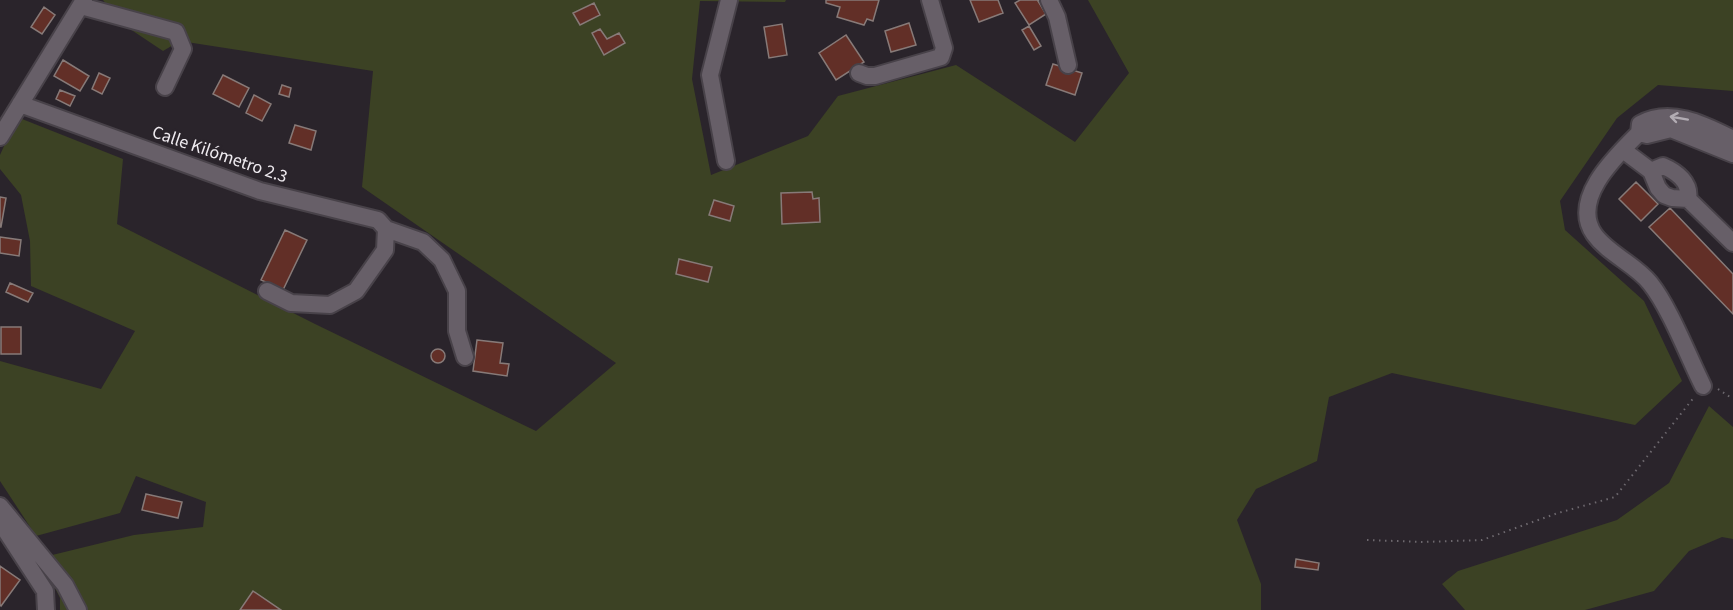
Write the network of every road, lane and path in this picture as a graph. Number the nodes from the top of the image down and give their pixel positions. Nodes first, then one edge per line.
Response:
1 (729, 0) edge
2 (930, 0) edge
3 (1049, 0) edge
4 (82, 3) edge
5 (1068, 64) dead end
6 (859, 73) dead end
7 (165, 87) dead end
8 (21, 104) junction
9 (1639, 133) junction
10 (0, 137) edge
11 (1733, 139) edge
12 (1623, 150) junction
13 (1733, 154) edge
14 (726, 161) dead end
15 (1651, 171) junction
16 (1688, 199) junction
17 (386, 229) junction
18 (1733, 243) edge
19 (267, 291) dead end
20 (465, 357) dead end
21 (1703, 386) junction
22 (1733, 399) edge
23 (0, 506) edge
24 (0, 521) edge
25 (1367, 540) dead end
26 (8, 545) edge
27 (46, 610) edge
28 (78, 610) edge

1 - 14 street
2 - 6 street
3 - 5 street
4 - 7 street
4 - 8 street
8 - 10 street
8 - 17 street, Calle Kilómetro 2.3
11 -> 9 street
9 - 12 street
9 - 13 street
12 - 15 street
12 - 21 street
15 - 16 street
15 - 16 street
16 - 18 street
17 - 19 street
17 - 20 street, Calle Kilómetro 2.3
21 - 22 path
21 - 25 path
23 - 28 street
24 - 26 street
26 - 27 street

